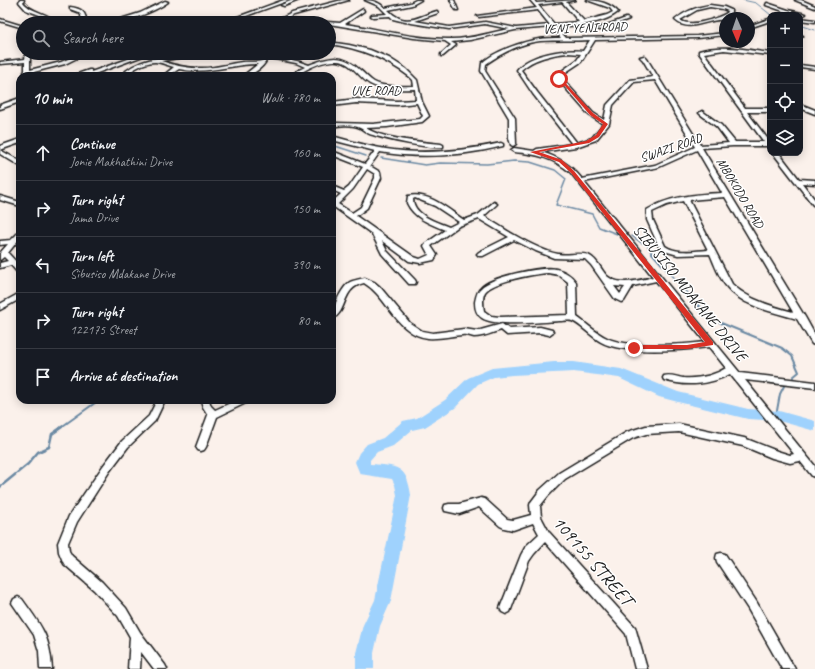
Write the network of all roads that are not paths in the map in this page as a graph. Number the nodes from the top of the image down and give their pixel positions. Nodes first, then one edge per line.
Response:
1 (22, 0) edge
2 (288, 0) edge
3 (297, 0) edge
4 (347, 0) edge
5 (367, 0) edge
6 (420, 0) edge
7 (452, 0) edge
8 (532, 0) edge
9 (573, 0) edge
10 (589, 0) edge
11 (797, 0) edge
12 (284, 1) edge
13 (166, 2) dead end
14 (564, 2) junction
15 (536, 4) junction
16 (767, 4) dead end
17 (813, 6) edge
18 (71, 8) dead end
19 (386, 9) junction
20 (457, 9) dead end
21 (540, 9) junction
22 (363, 10) dead end
23 (437, 12) dead end
24 (366, 14) dead end
25 (804, 14) joint
26 (355, 15) junction
27 (391, 15) junction
28 (47, 16) edge
29 (84, 16) edge
30 (134, 16) edge
31 (242, 16) edge
32 (253, 16) edge
33 (288, 16) edge
34 (373, 16) dead end
35 (479, 16) dead end
36 (608, 17) junction
37 (723, 18) edge
38 (627, 19) dead end
39 (803, 19) edge
40 (0, 20) edge
41 (619, 21) junction
42 (767, 21) edge
43 (410, 22) junction
44 (815, 22) edge
45 (583, 23) junction
46 (336, 24) edge
47 (342, 24) junction
48 (16, 25) edge
49 (554, 25) junction
50 (755, 25) edge
51 (516, 29) junction
52 (598, 29) dead end
53 (719, 35) edge
54 (713, 36) junction
55 (594, 38) junction
56 (564, 39) junction
57 (444, 40) junction
58 (717, 41) dead end
59 (336, 44) edge
60 (724, 50) joint
61 (584, 53) junction
62 (767, 54) edge
63 (443, 55) dead end
64 (642, 57) dead end
65 (27, 60) joint
66 (70, 60) edge
67 (119, 60) edge
68 (129, 60) edge
69 (155, 60) joint
70 (264, 60) edge
71 (284, 60) edge
72 (0, 63) edge
73 (262, 63) junction
74 (803, 66) edge
75 (178, 67) junction
76 (309, 67) junction
77 (815, 68) edge
78 (26, 72) edge
79 (33, 72) edge
80 (85, 72) edge
81 (95, 72) edge
82 (127, 72) edge
83 (171, 72) edge
84 (250, 72) edge
85 (297, 72) edge
86 (656, 78) junction
87 (417, 88) junction
88 (16, 96) edge
89 (16, 101) edge
90 (0, 102) edge
91 (419, 102) junction
92 (336, 104) edge
93 (0, 107) edge
94 (803, 108) edge
95 (744, 110) junction
96 (767, 110) edge
97 (815, 112) edge
98 (702, 113) dead end
99 (606, 124) junction
100 (336, 125) edge
101 (361, 126) junction
102 (511, 135) junction
103 (336, 139) edge
104 (16, 142) edge
105 (767, 142) edge
106 (733, 144) junction
107 (576, 145) junction
108 (767, 145) edge
109 (441, 146) dead end
110 (508, 147) junction
111 (699, 147) junction
112 (0, 148) edge
113 (378, 150) junction
114 (530, 151) junction
115 (0, 152) edge
116 (336, 155) edge
117 (778, 156) edge
118 (16, 162) edge
119 (366, 166) junction
120 (581, 181) junction
121 (798, 181) junction
122 (815, 182) edge
123 (336, 190) edge
124 (345, 194) junction
125 (727, 195) junction
126 (0, 198) edge
127 (686, 199) junction
128 (336, 202) edge
129 (16, 203) edge
130 (494, 204) dead end
131 (815, 204) edge
132 (336, 207) edge
133 (352, 216) junction
134 (480, 216) junction
135 (463, 222) junction
136 (449, 230) junction
137 (375, 233) junction
138 (515, 237) junction
139 (16, 238) edge
140 (12, 242) junction
141 (0, 243) edge
142 (712, 252) junction
143 (481, 254) dead end
144 (2, 255) edge
145 (11, 262) junction
146 (0, 266) edge
147 (16, 266) edge
148 (657, 278) junction
149 (607, 281) junction
150 (412, 282) dead end
151 (631, 283) junction
152 (16, 298) edge
153 (0, 307) edge
154 (336, 312) edge
155 (801, 317) junction
156 (573, 318) junction
157 (548, 332) dead end
158 (815, 342) edge
159 (710, 344) junction
160 (735, 373) junction
161 (667, 378) dead end
162 (815, 385) edge
163 (159, 404) edge
164 (206, 404) edge
165 (236, 404) edge
166 (213, 415) junction
167 (201, 447) dead end
168 (803, 457) junction
169 (815, 473) edge
170 (449, 508) dead end
171 (536, 518) junction
172 (545, 535) junction
173 (721, 558) dead end
174 (18, 603) dead end
175 (506, 608) dead end
176 (136, 636) junction
177 (46, 669) edge
178 (134, 669) edge
179 (161, 669) edge
180 (641, 669) edge
181 (789, 669) edge

1 - 28 street
2 - 12 street
3 - 32 street
4 - 33 street
5 - 19 street
6 - 19 street
7 - 20 street
8 - 15 street
9 - 14 street
10 - 36 street
11 - 17 street
12 - 31 street
13 - 30 street
14 - 15 street
14 - 45 street
15 - 21 street
16 - 25 street
17 - 25 street
18 - 29 street
19 - 27 street
21 - 35 street
21 - 49 street
22 - 26 street
23 - 43 street
24 - 26 street
26 - 47 street
27 - 34 street
27 - 43 street
36 - 41 street
36 - 45 street
37 - 37 street
38 - 41 street
39 - 44 street
40 - 48 street
41 - 52 street
42 - 50 street
43 - 51 street
45 - 49 street
46 - 47 street
47 - 57 street
49 - 51 street
49 - 56 street
51 - 57 street
53 - 54 street, VENI YENI ROAD
54 - 55 street, VENI YENI ROAD
54 - 58 street
55 - 56 street, VENI YENI ROAD
55 - 61 street
56 - 102 street, VENI YENI ROAD
57 - 63 street
59 - 87 street
60 - 62 street
60 - 95 street
61 - 99 street
61 - 107 street
64 - 86 street, MBOKODO ROAD
65 - 72 street
65 - 78 street
66 - 79 street
67 - 80 street
68 - 81 street
69 - 75 street
69 - 82 street
70 - 73 street
71 - 76 street
73 - 75 street
73 - 84 street
74 - 77 street
75 - 83 street
76 - 85 street
76 - 87 street
86 - 99 street
86 - 111 street, MBOKODO ROAD
87 - 91 street
88 - 90 street
89 - 93 street
91 - 92 street, UVE ROAD
91 - 101 street
94 - 97 street
95 - 96 street
95 - 105 street
98 - 106 street
99 - 107 street
100 - 101 street
101 - 109 street
102 - 110 street
102 - 110 street, VENI YENI ROAD
103 - 113 street, SIBUSISO MDAKANE DRIVE
104 - 112 street
106 - 108 street, SWAZI ROAD
106 - 111 street, SWAZI ROAD
107 - 114 street
110 - 113 street, SIBUSISO MDAKANE DRIVE
110 - 114 street, SIBUSISO MDAKANE DRIVE
111 - 120 street, SWAZI ROAD
111 - 125 street, MBOKODO ROAD
113 - 119 street
114 - 120 street, SIBUSISO MDAKANE DRIVE
115 - 118 street
116 - 119 street
117 - 121 street
119 - 124 street
119 - 133 street
120 - 148 street, SIBUSISO MDAKANE DRIVE
121 - 122 street
121 - 131 street
123 - 124 street
124 - 128 street
125 - 127 street
125 - 155 street, MBOKODO ROAD
126 - 129 street
127 - 142 street
127 - 142 street
130 - 134 street
132 - 133 street
133 - 137 street
134 - 135 street
134 - 138 street
135 - 136 street
135 - 136 street
136 - 137 street
137 - 150 street
138 - 143 street
138 - 149 street
139 - 140 street
140 - 141 street
140 - 144 street
142 - 155 street
144 - 145 street
145 - 146 street
145 - 147 street
148 - 151 street
148 - 159 street, SIBUSISO MDAKANE DRIVE
149 - 151 street
149 - 151 street
152 - 153 street
154 - 157 street
155 - 158 street, MBOKODO ROAD
156 - 156 street
156 - 159 street
159 - 160 street, SIBUSISO MDAKANE DRIVE
160 - 161 street
160 - 162 street
160 - 168 street, SIBUSISO MDAKANE DRIVE
163 - 176 street
164 - 166 street
165 - 166 street
166 - 167 street
168 - 169 street, SIBUSISO MDAKANE DRIVE
168 - 171 street, 109155 STREET
170 - 171 street
171 - 172 street, 109155 STREET
172 - 175 street
172 - 180 street, 109155 STREET
173 - 181 street
174 - 177 street
176 - 178 street
176 - 179 street

